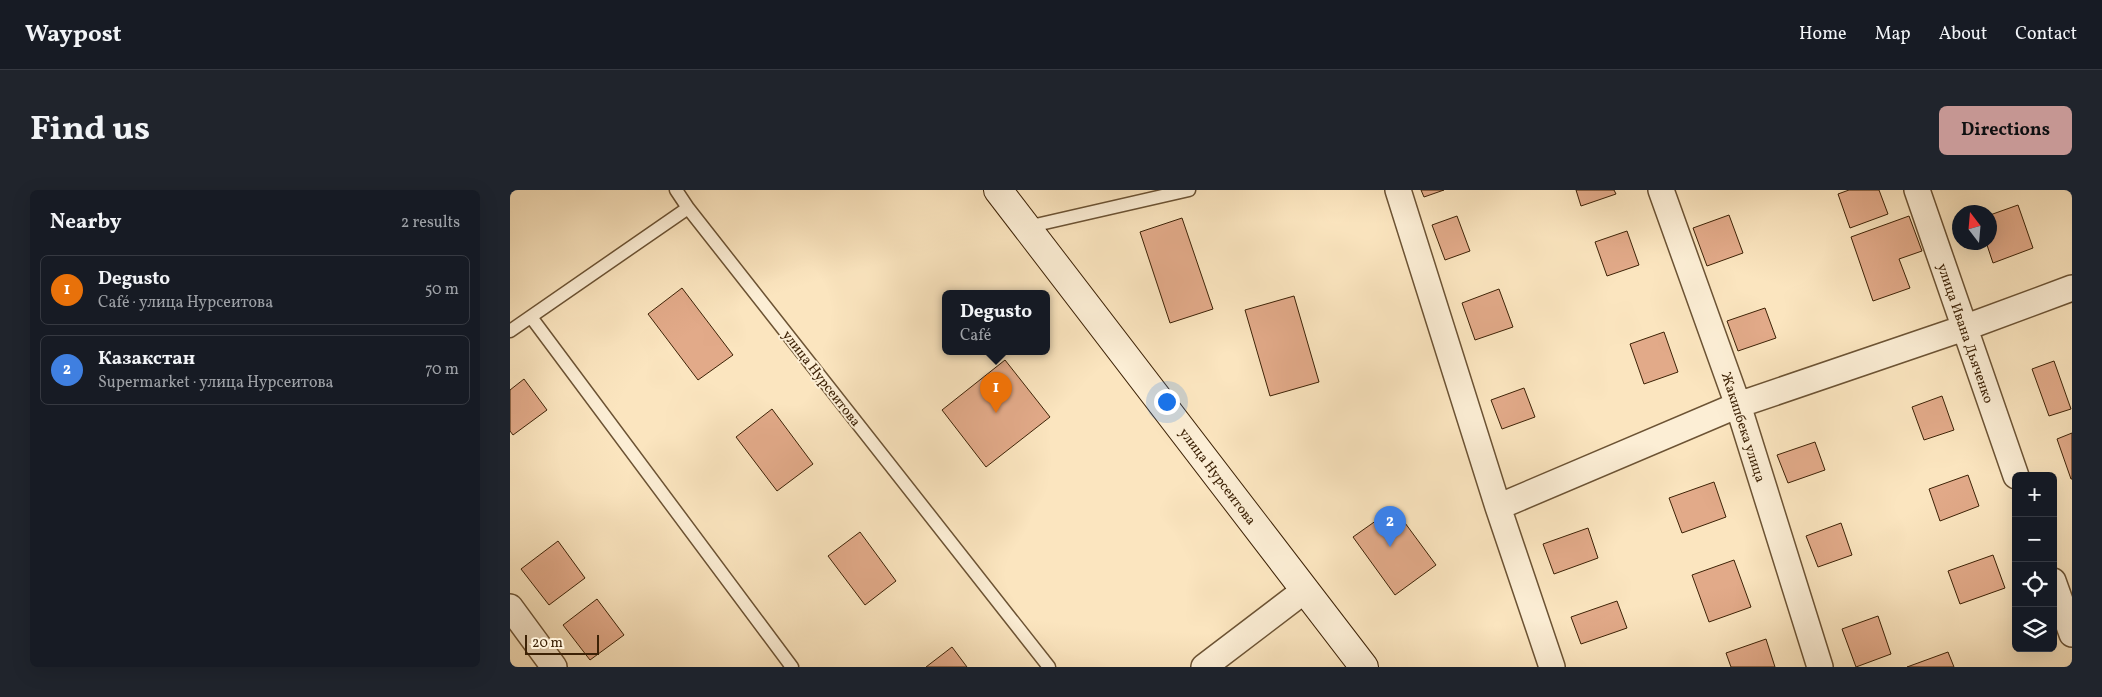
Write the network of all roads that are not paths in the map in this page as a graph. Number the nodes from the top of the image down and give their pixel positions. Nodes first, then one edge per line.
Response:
1 (676, 190) edge
2 (998, 190) edge
3 (1189, 190) edge
4 (1398, 190) edge
5 (1661, 190) edge
6 (1917, 190) edge
7 (688, 208) junction
8 (1027, 227) junction
9 (2072, 288) edge
10 (531, 317) junction
11 (1964, 328) junction
12 (510, 331) edge
13 (1738, 405) junction
14 (2015, 472) edge
15 (1498, 507) junction
16 (1304, 590) junction
17 (2057, 592) edge
18 (510, 607) edge
19 (2072, 634) edge
20 (554, 667) edge
21 (792, 667) edge
22 (1049, 667) edge
23 (1204, 667) edge
24 (1364, 667) edge
25 (1552, 667) edge
26 (1820, 667) edge

1 - 7 lane, улица Нурсеитова
2 - 8 main road, улица Нурсеитова
3 - 8 lane
4 - 15 street
5 - 13 street, Жакипбека улица
6 - 11 street, улица Ивана Дьяченко
7 - 10 lane
7 - 22 lane, улица Нурсеитова
8 - 16 main road, улица Нурсеитова
9 - 11 street
10 - 12 lane
10 - 21 lane
11 - 13 street
11 - 14 street, улица Ивана Дьяченко
13 - 15 street
13 - 26 street, Жакипбека улица
15 - 25 street
16 - 23 street
16 - 24 main road, улица Нурсеитова
17 - 19 street
18 - 20 street

